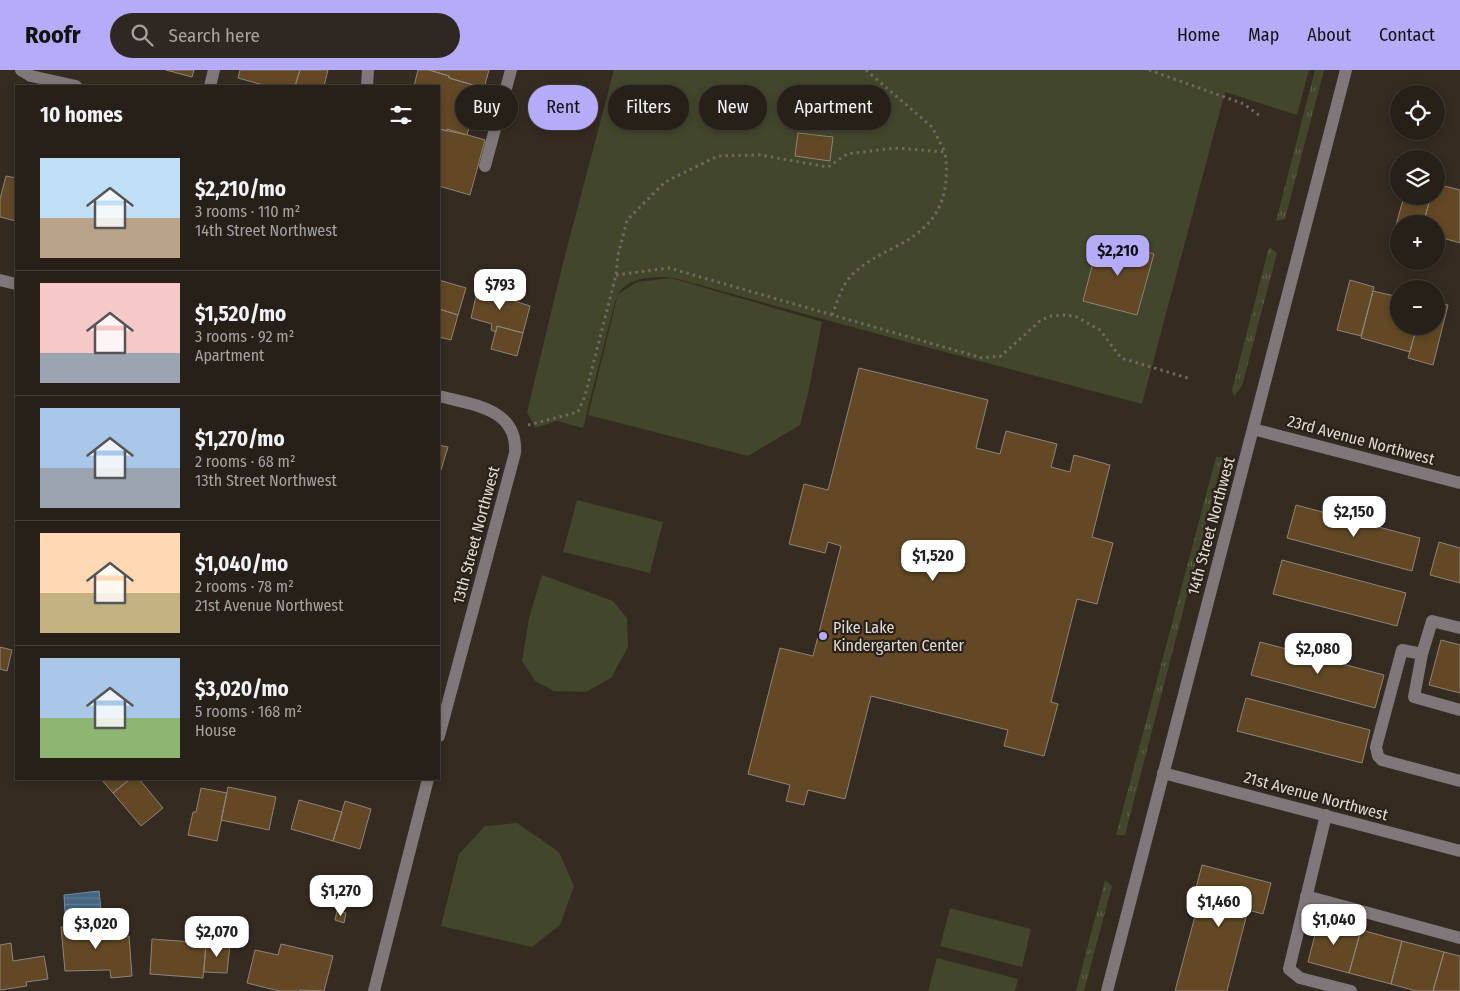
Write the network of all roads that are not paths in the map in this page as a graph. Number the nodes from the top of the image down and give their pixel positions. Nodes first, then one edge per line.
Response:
1 (21, 70) edge
2 (214, 70) edge
3 (368, 70) edge
4 (511, 70) edge
5 (1346, 70) edge
6 (72, 85) edge
7 (210, 85) edge
8 (367, 85) edge
9 (485, 166) dead end
10 (0, 280) edge
11 (15, 284) edge
12 (440, 396) edge
13 (1253, 429) junction
14 (1460, 483) edge
15 (1460, 628) edge
16 (1422, 654) junction
17 (1460, 710) edge
18 (440, 732) edge
19 (1163, 773) junction
20 (428, 780) edge
21 (1460, 781) edge
22 (1326, 815) junction
23 (1460, 851) edge
24 (1306, 896) junction
25 (1460, 938) edge
26 (374, 991) edge
27 (1107, 991) edge
28 (1351, 991) edge

1 - 6 street
2 - 7 street
3 - 8 street
4 - 9 street
5 - 13 street, 14th Street Northwest
10 - 11 street
12 - 18 street, 13th Street Northwest
13 - 14 street, 23rd Avenue Northwest
13 - 19 street, 14th Street Northwest
15 - 16 street
16 - 17 street
16 - 21 street
19 - 22 street, 21st Avenue Northwest
19 - 27 street, 14th Street Northwest
20 - 26 street
22 - 23 street, 21st Avenue Northwest
22 - 24 street
24 - 25 street
24 - 28 street

